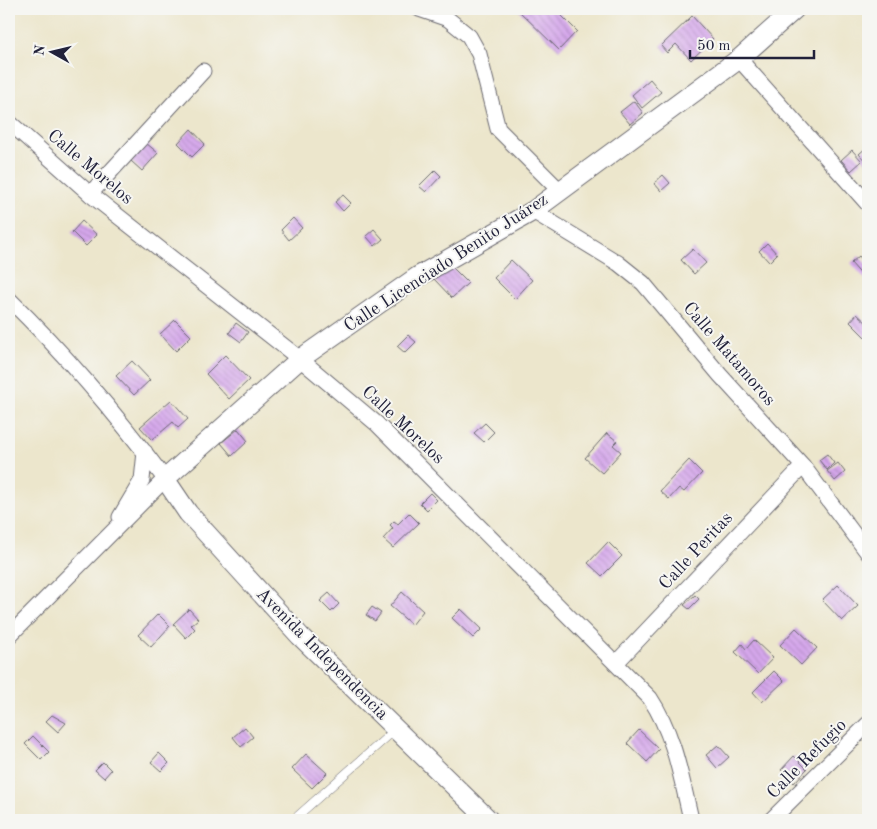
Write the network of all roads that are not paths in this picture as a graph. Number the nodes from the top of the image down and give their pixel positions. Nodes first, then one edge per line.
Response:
1 (419, 9) edge
2 (795, 9) edge
3 (738, 59) junction
4 (203, 71) dead end
5 (9, 122) edge
6 (559, 190) junction
7 (90, 194) junction
8 (868, 204) edge
9 (533, 211) junction
10 (9, 299) edge
11 (300, 359) junction
12 (145, 452) junction
13 (803, 466) junction
14 (165, 480) junction
15 (101, 542) junction
16 (868, 553) edge
17 (9, 636) edge
18 (616, 663) junction
19 (868, 724) edge
20 (396, 729) junction
21 (293, 820) edge
22 (489, 820) edge
23 (691, 820) edge
24 (772, 820) edge

1 - 6 street
2 - 3 street, Calle Licenciado Benito Juárez
3 - 6 street, Calle Licenciado Benito Juárez
3 - 8 street
4 - 7 street
5 - 7 street, Calle Morelos
6 - 9 street, Calle Licenciado Benito Juárez
7 - 11 street, Calle Morelos
9 - 11 street, Calle Licenciado Benito Juárez
9 - 13 street, Calle Matamoros
10 - 12 street
11 - 14 street, Calle Licenciado Benito Juárez
11 - 18 street, Calle Morelos
12 - 14 street
12 - 15 street
13 - 16 street, Calle Matamoros
13 - 18 street, Calle Peritas
14 - 15 street
14 - 20 street, Avenida Independencia
15 - 17 street
18 - 23 street, Calle Morelos
19 - 24 street, Calle Refugio
20 - 21 lane
20 - 22 street, Avenida Independencia

